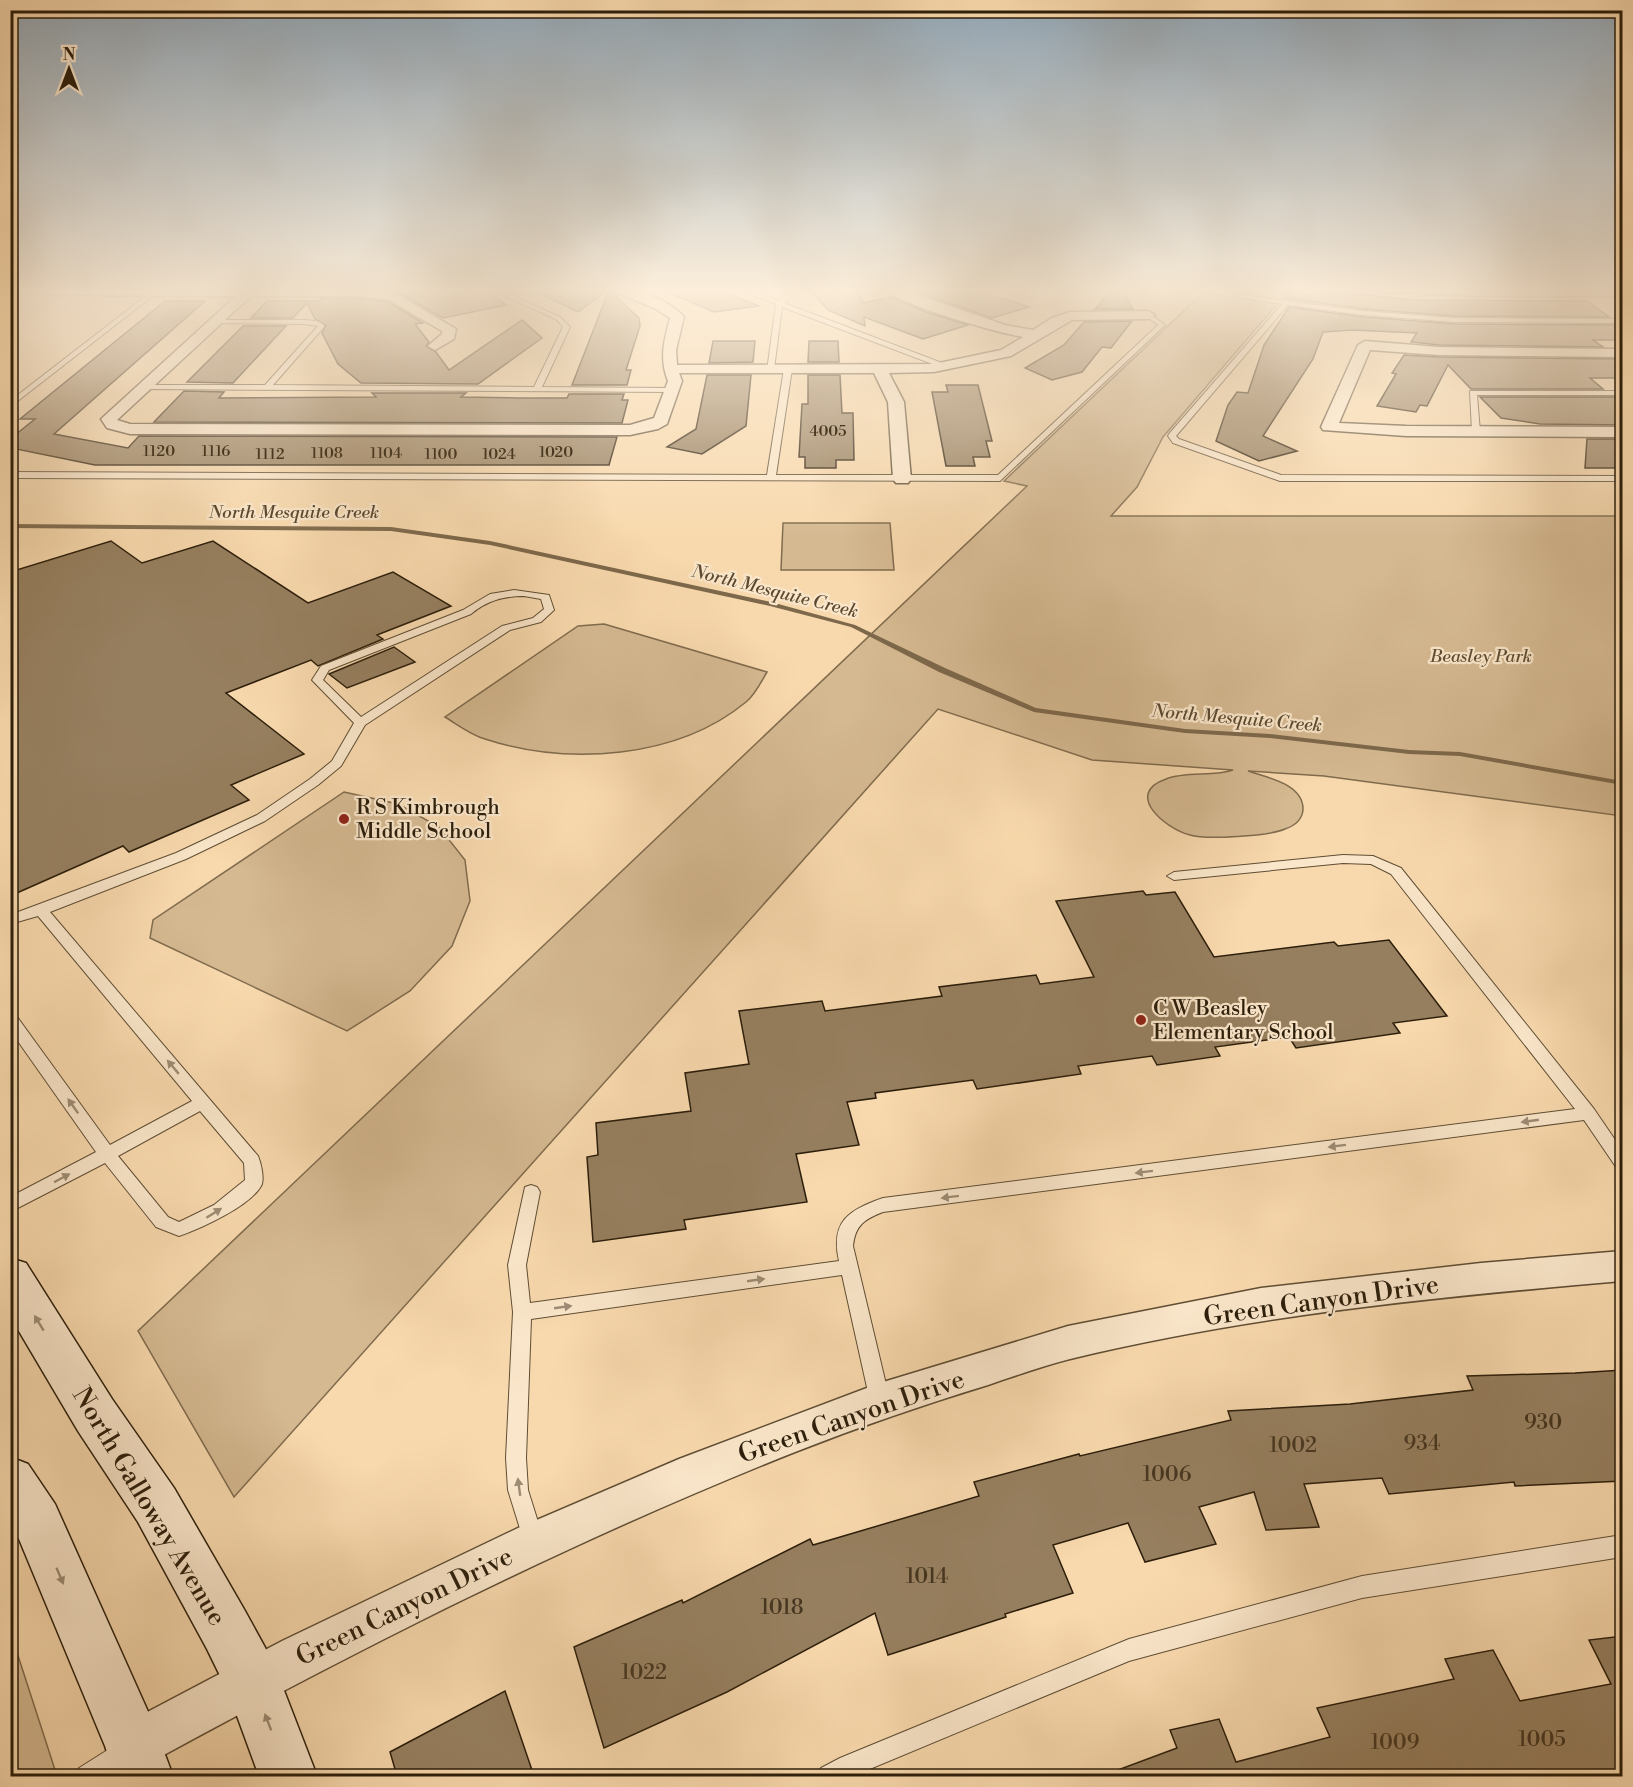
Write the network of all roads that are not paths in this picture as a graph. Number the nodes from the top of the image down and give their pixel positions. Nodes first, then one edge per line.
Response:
1 (53, 371) edge
2 (160, 371) edge
3 (282, 371) edge
4 (546, 371) edge
5 (670, 371) edge
6 (788, 371) edge
7 (881, 371) edge
8 (1112, 371) edge
9 (1227, 371) edge
10 (1353, 371) edge
11 (142, 387) junction
12 (267, 388) junction
13 (537, 389) junction
14 (672, 390) junction
15 (1623, 393) edge
16 (10, 405) edge
17 (1476, 432) junction
18 (1623, 432) edge
19 (10, 475) edge
20 (771, 478) junction
21 (902, 479) junction
22 (1623, 479) edge
23 (360, 723) junction
24 (1174, 876) dead end
25 (40, 910) junction
26 (10, 920) edge
27 (10, 1018) edge
28 (203, 1102) junction
29 (1588, 1113) junction
30 (106, 1154) junction
31 (1623, 1162) edge
32 (531, 1192) dead end
33 (10, 1205) edge
34 (1623, 1266) edge
35 (849, 1267) junction
36 (10, 1276) edge
37 (522, 1312) junction
38 (880, 1401) junction
39 (10, 1481) edge
40 (534, 1543) junction
41 (1623, 1546) edge
42 (253, 1682) junction
43 (139, 1761) edge
44 (87, 1776) edge
45 (288, 1776) edge
46 (829, 1776) edge

1 - 16 lane
2 - 11 street
3 - 12 lane
4 - 13 lane
5 - 14 street
6 - 20 lane
7 - 21 street
8 - 21 lane
9 - 22 lane
10 - 17 street
11 - 12 lane
11 - 14 street
12 - 13 lane
13 - 14 lane
15 - 17 lane
17 - 18 street
19 - 20 lane
20 - 21 lane
23 - 23 lane
23 - 25 lane
24 - 29 lane
25 - 26 lane
28 -> 25 lane
30 -> 27 lane
28 - 30 lane
30 -> 28 lane
29 - 31 lane
29 -> 35 lane
33 -> 30 lane
32 - 37 lane
34 - 38 street, Green Canyon Drive
37 -> 35 lane
35 - 38 lane
42 -> 36 main road, North Galloway Avenue
40 -> 37 lane
38 - 40 street, Green Canyon Drive
39 -> 43 main road
40 - 42 street, Green Canyon Drive
41 - 46 lane
42 - 43 street, Green Canyon Drive
45 -> 42 main road, North Galloway Avenue
43 - 44 lane

